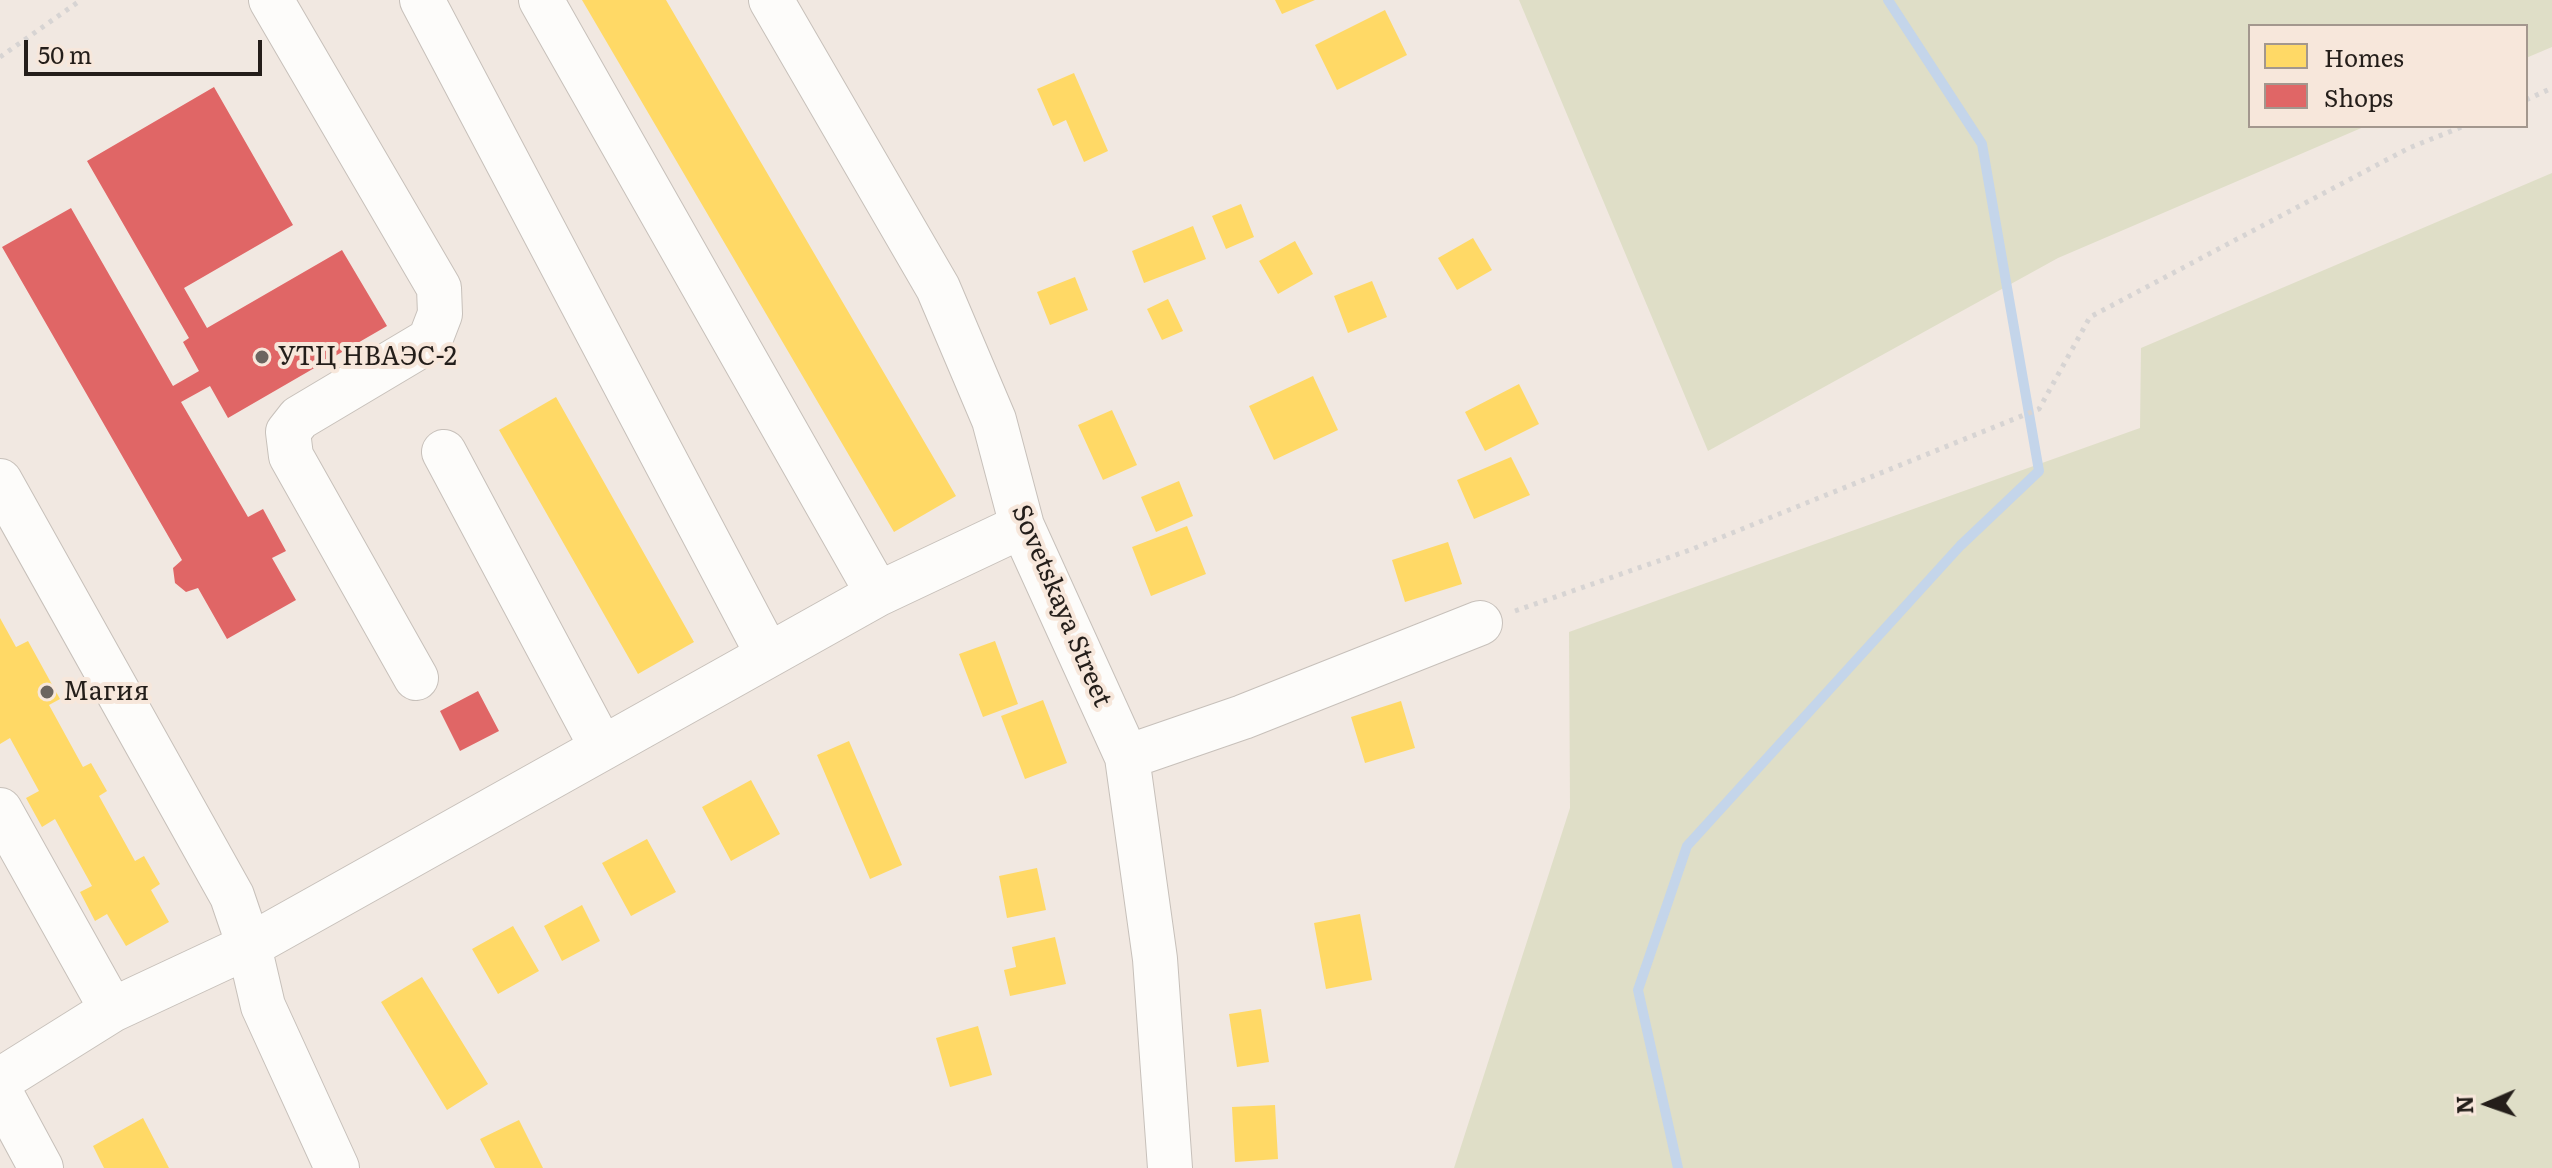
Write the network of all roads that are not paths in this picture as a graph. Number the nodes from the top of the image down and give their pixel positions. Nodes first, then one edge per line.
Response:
1 (271, 0) edge
2 (422, 0) edge
3 (541, 0) edge
4 (771, 0) edge
5 (444, 452) dead end
6 (0, 481) edge
7 (1022, 526) junction
8 (878, 594) junction
9 (1480, 623) road end
10 (768, 655) junction
11 (416, 678) dead end
12 (602, 748) junction
13 (1127, 757) junction
14 (0, 810) edge
15 (249, 946) junction
16 (112, 1010) junction
17 (3, 1073) edge
18 (41, 1168) edge
19 (337, 1168) edge
20 (1170, 1168) edge

1 - 11 street
2 - 10 street
3 - 8 street
4 - 7 street, Sovetskaya Street
5 - 12 street
6 - 15 street
7 - 8 street
7 - 13 street, Sovetskaya Street
8 - 10 street
9 - 13 street
10 - 12 street
12 - 15 street
13 - 20 street, Sovetskaya Street
14 - 16 street
15 - 16 street
15 - 19 street
16 - 17 street
17 - 18 street

